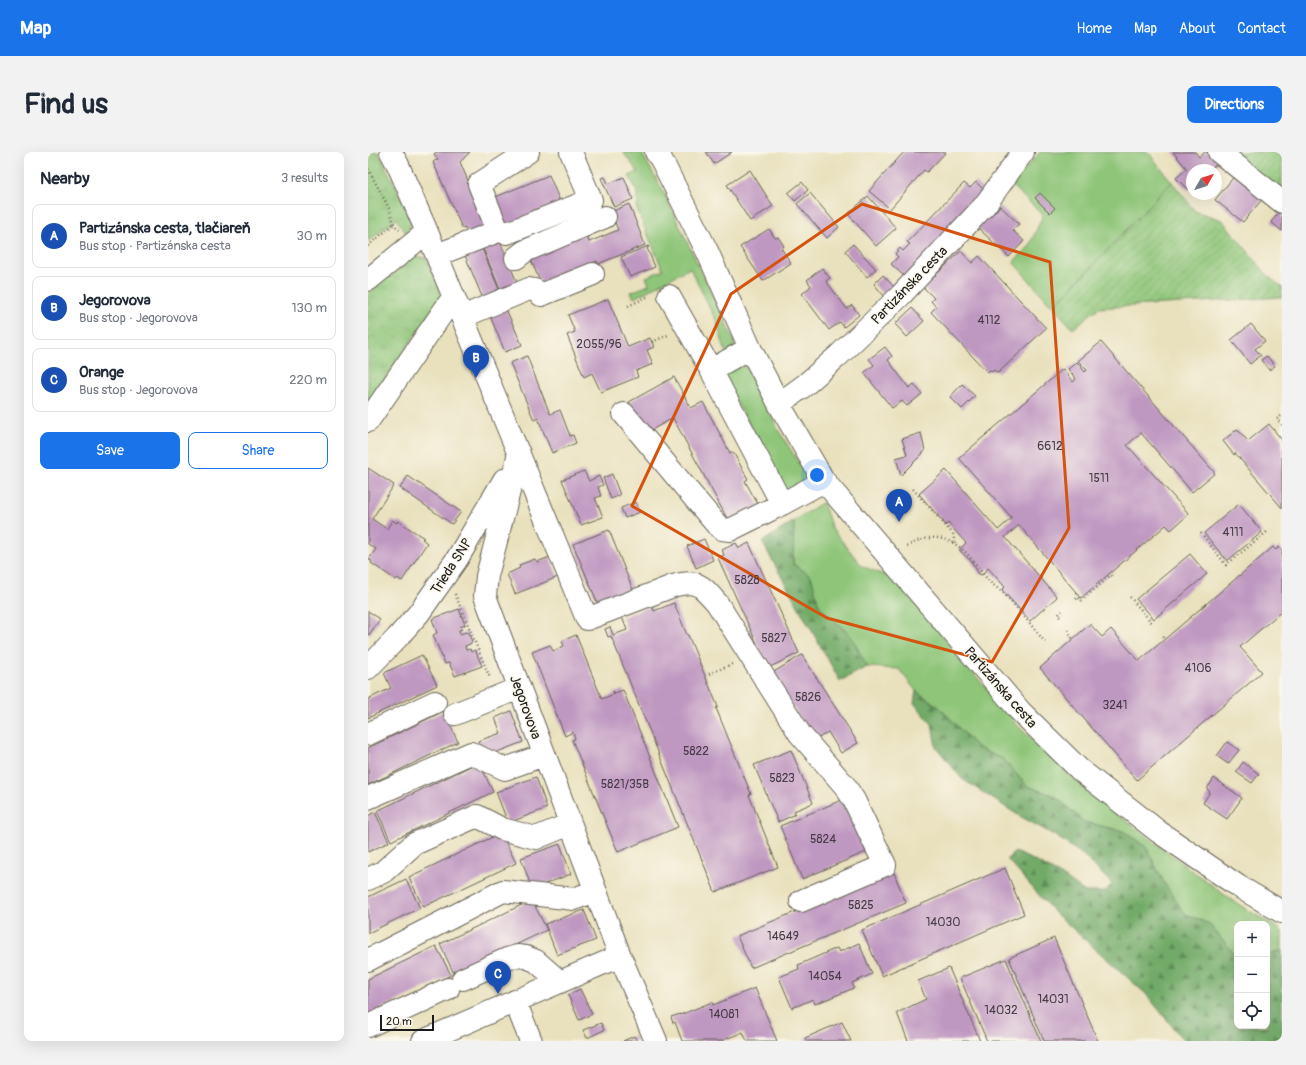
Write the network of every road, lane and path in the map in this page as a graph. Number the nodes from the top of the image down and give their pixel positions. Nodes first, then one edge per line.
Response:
1 (528, 152) edge
2 (571, 152) edge
3 (656, 152) edge
4 (1023, 152) edge
5 (1219, 152) edge
6 (398, 156) edge
7 (368, 169) edge
8 (1282, 202) edge
9 (605, 217) dead end
10 (394, 224) junction
11 (419, 238) junction
12 (508, 245) junction
13 (368, 246) edge
14 (437, 255) junction
15 (593, 274) dead end
16 (368, 280) edge
17 (528, 289) junction
18 (454, 296) junction
19 (669, 296) dead end
20 (462, 317) junction
21 (674, 332) dead end
22 (652, 342) dead end
23 (750, 348) junction
24 (711, 370) junction
25 (779, 404) junction
26 (624, 414) dead end
27 (1280, 416) dead end
28 (368, 421) edge
29 (1282, 425) edge
30 (519, 452) junction
31 (824, 481) junction
32 (913, 489) dead end
33 (782, 504) junction
34 (1268, 531) dead end
35 (1201, 533) dead end
36 (955, 544) junction
37 (905, 549) dead end
38 (976, 558) dead end
39 (973, 560) junction
40 (452, 566) junction
41 (487, 576) junction
42 (1112, 576) dead end
43 (1130, 597) dead end
44 (1076, 598) dead end
45 (1062, 611) dead end
46 (1060, 617) dead end
47 (1153, 624) dead end
48 (1068, 630) dead end
49 (1072, 638) dead end
50 (1045, 642) dead end
51 (737, 662) dead end
52 (368, 668) edge
53 (709, 674) dead end
54 (519, 688) junction
55 (498, 697) junction
56 (435, 702) dead end
57 (455, 714) dead end
58 (368, 734) edge
59 (544, 755) junction
60 (368, 798) edge
61 (570, 824) junction
62 (368, 879) edge
63 (595, 891) junction
64 (801, 901) dead end
65 (1282, 912) edge
66 (620, 956) junction
67 (368, 960) edge
68 (560, 982) junction
69 (515, 1001) junction
70 (368, 1026) edge
71 (368, 1032) edge
72 (425, 1040) edge
73 (377, 1041) edge
74 (531, 1041) edge
75 (656, 1041) edge

1 - 12 street
2 - 12 street
3 - 23 street, Partizánska cesta
4 - 25 street, Partizánska cesta
5 - 8 street
6 - 11 street
7 - 10 path
9 - 12 street
10 - 11 path
10 - 13 path
11 - 14 street
11 - 16 street
12 - 14 street
12 - 17 street
14 - 18 street
15 - 17 street
17 - 20 street
18 - 20 street
18 - 28 street
19 - 24 street
20 - 30 street
21 - 22 path
23 - 24 street
23 - 25 street, Partizánska cesta
24 - 33 street
25 - 31 street, Partizánska cesta
26 - 33 street
27 - 29 path
30 - 40 street, Trieda SNP
30 - 41 street, Jegorovova
30 - 64 street
31 - 33 street
31 - 65 street, Partizánska cesta
32 - 36 path
34 - 35 path
36 - 37 path
36 - 39 path
38 - 39 path
39 - 50 path
40 - 41 street
40 - 52 street, Trieda SNP
40 - 55 path
41 - 54 street, Jegorovova
42 - 44 path
43 - 47 path
45 - 46 path
48 - 49 path
51 - 53 path
54 - 55 street
54 - 59 street, Jegorovova
55 - 57 street
56 - 58 street
59 - 60 street
59 - 61 street, Jegorovova
61 - 62 street
61 - 63 street, Jegorovova
63 - 66 street, Jegorovova
63 - 67 street
66 - 68 street
66 - 75 street, Jegorovova
68 - 69 street
68 - 70 street
69 - 72 street
69 - 74 street
71 - 73 street

